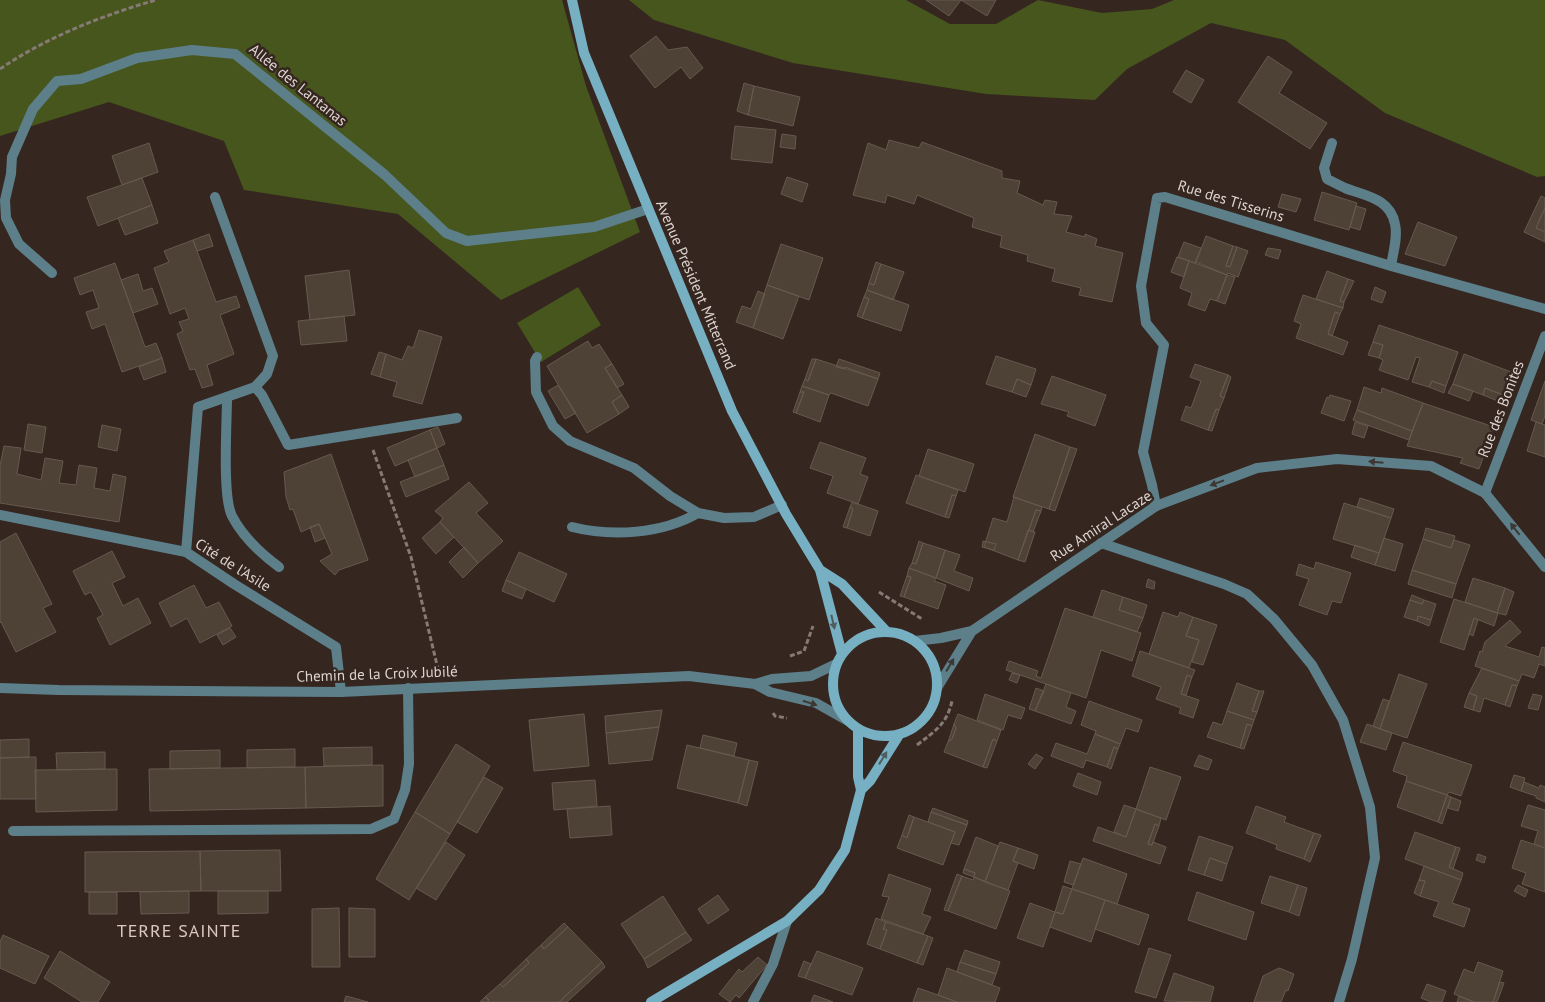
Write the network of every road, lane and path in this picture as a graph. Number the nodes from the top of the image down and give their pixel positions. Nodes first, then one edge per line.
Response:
1 (156, 0) edge
2 (572, 0) edge
3 (0, 70) edge
4 (1332, 142) dead end
5 (215, 197) dead end
6 (648, 209) junction
7 (1391, 266) junction
8 (52, 273) dead end
9 (1545, 309) edge
10 (1545, 336) edge
11 (536, 356) dead end
12 (255, 387) junction
13 (227, 397) junction
14 (457, 418) dead end
15 (367, 432) junction
16 (1485, 492) junction
17 (782, 505) junction
18 (1156, 506) junction
19 (698, 513) junction
20 (0, 515) edge
21 (572, 527) dead end
22 (1101, 543) junction
23 (186, 552) junction
24 (279, 567) dead end
25 (1545, 567) edge
26 (820, 570) junction
27 (873, 589) dead end
28 (812, 620) dead end
29 (924, 620) dead end
30 (972, 631) junction
31 (886, 632) junction
32 (915, 641) junction
33 (842, 654) junction
34 (836, 664) junction
35 (772, 679) junction
36 (755, 684) junction
37 (440, 687) junction
38 (0, 688) edge
39 (408, 688) junction
40 (937, 688) junction
41 (341, 692) junction
42 (770, 692) junction
43 (953, 697) dead end
44 (791, 719) dead end
45 (848, 721) junction
46 (858, 730) junction
47 (899, 735) junction
48 (914, 747) dead end
49 (860, 790) junction
50 (13, 831) dead end
51 (787, 921) junction
52 (651, 1002) edge
53 (753, 1002) edge
54 (1339, 1002) edge

1 - 3 path
2 - 6 main road, Avenue Président Mitterrand
4 - 7 street
5 - 12 street
6 - 8 street, Allée des Lantanas
6 - 17 main road, Avenue Président Mitterrand
7 - 9 street, Rue des Tisserins
7 - 18 street, Rue des Tisserins
10 - 16 street, Rue des Bonites
11 - 19 street
12 - 13 street
12 - 15 street
13 - 23 street
13 - 24 street
14 - 15 street
15 - 37 path
16 -> 18 street, Rue Amiral Lacaze
25 -> 16 street, Rue Amiral Lacaze
17 - 19 street
17 - 26 main road, Avenue Président Mitterrand
18 - 22 street, Rue Amiral Lacaze
19 - 21 street
20 - 23 street, Cité de l'Asile
22 - 30 street, Rue Amiral Lacaze
22 - 54 street
23 - 41 street, Cité de l'Asile
26 - 31 main road, Avenue Président Mitterrand
26 -> 33 main road, Avenue Président Mitterrand
27 - 29 path
28 - 35 path
30 - 32 street, Rue Amiral Lacaze
40 -> 30 street, Rue Amiral Lacaze
31 - 32 main road
31 - 33 main road
32 - 40 main road
33 - 34 main road
34 - 35 street, Chemin de la Croix Jubilé
34 - 45 main road
35 - 36 street, Chemin de la Croix Jubilé
36 - 37 street, Chemin de la Croix Jubilé
36 - 42 street, Chemin de la Croix Jubilé
37 - 39 street, Chemin de la Croix Jubilé
38 - 41 street, Chemin de la Croix Jubilé
39 - 41 street, Chemin de la Croix Jubilé
39 - 50 street
40 - 47 main road
42 - 44 path
42 -> 45 street, Chemin de la Croix Jubilé
43 - 48 path
45 - 46 main road
46 - 47 main road
46 - 49 main road
49 -> 47 main road
49 - 51 main road
51 - 52 main road
51 - 53 street

